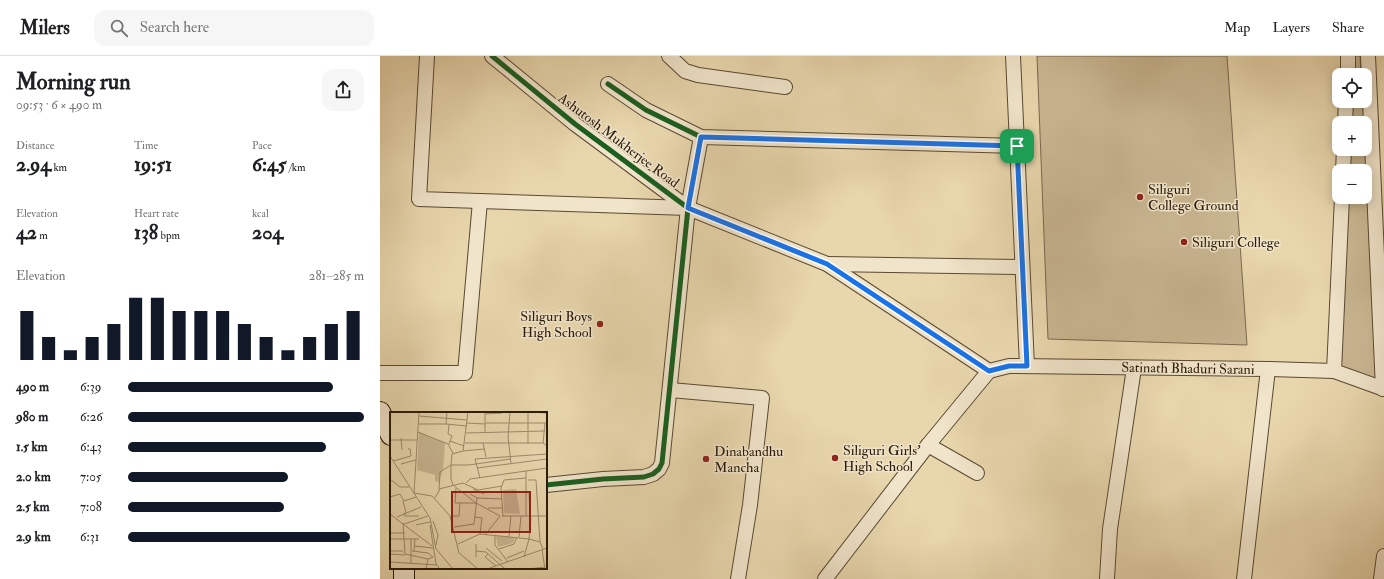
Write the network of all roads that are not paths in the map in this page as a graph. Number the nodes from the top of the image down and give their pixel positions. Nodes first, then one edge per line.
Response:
1 (428, 56) edge
2 (492, 56) edge
3 (669, 56) edge
4 (1013, 56) edge
5 (1348, 56) edge
6 (1368, 56) edge
7 (1348, 68) edge
8 (608, 84) dead end
9 (785, 86) dead end
10 (701, 137) junction
11 (1017, 146) junction
12 (480, 201) junction
13 (1342, 204) edge
14 (688, 208) junction
15 (827, 264) junction
16 (1022, 267) junction
17 (1027, 366) junction
18 (1134, 368) junction
19 (1268, 369) junction
20 (989, 371) junction
21 (1334, 371) junction
22 (380, 373) edge
23 (1384, 389) edge
24 (670, 390) junction
25 (380, 412) edge
26 (390, 433) edge
27 (928, 445) junction
28 (977, 472) dead end
29 (547, 485) edge
30 (1384, 556) edge
31 (738, 579) edge
32 (825, 579) edge
33 (1107, 579) edge
34 (1244, 579) edge
35 (1381, 579) edge

1 - 12 street
2 - 14 street, Ashutosh Mukherjee Road
3 - 9 street
4 - 11 street
5 - 7 street
6 - 23 street
8 - 10 street
10 - 11 street
10 - 14 street
11 - 16 street
12 - 14 street
12 - 22 street
13 - 21 street
14 - 15 street, Ashutosh Mukherjee Road
14 - 24 street
15 - 16 street
15 - 20 street, Ashutosh Mukherjee Road
16 - 17 street
17 - 18 street, Satinath Bhaduri Sarani
17 - 20 street, Satinath Bhaduri Sarani
18 - 19 street, Satinath Bhaduri Sarani
18 - 33 street
19 - 21 street, Satinath Bhaduri Sarani
19 - 34 street
20 - 27 street
21 - 23 street, Satinath Bhaduri Sarani
24 - 29 street
24 - 31 street
25 - 26 street
27 - 28 street
27 - 32 street
30 - 35 street

